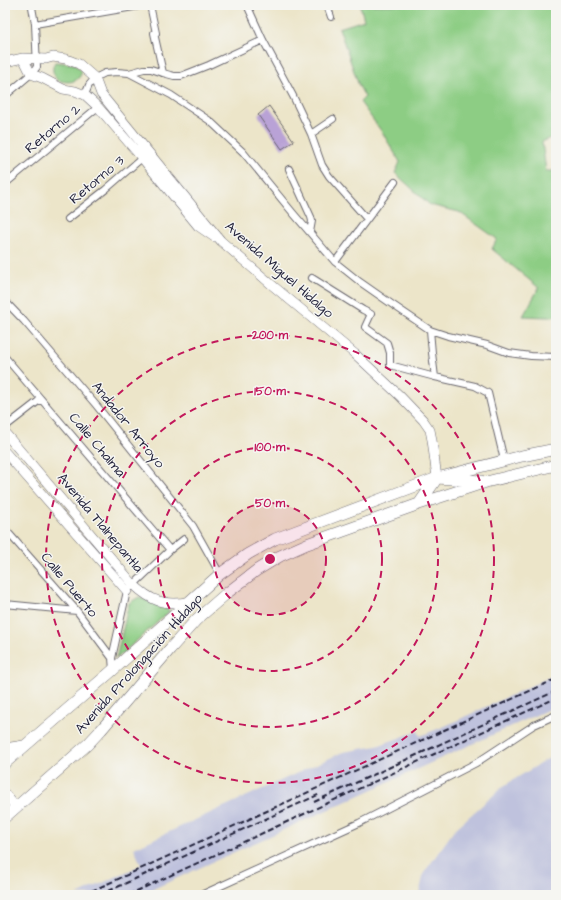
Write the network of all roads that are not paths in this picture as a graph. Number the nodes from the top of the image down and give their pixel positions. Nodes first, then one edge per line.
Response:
1 (145, 5) edge
2 (150, 5) edge
3 (247, 5) edge
4 (327, 5) edge
5 (32, 7) dead end
6 (331, 17) dead end
7 (35, 24) junction
8 (263, 40) junction
9 (23, 58) junction
10 (37, 58) junction
11 (5, 62) edge
12 (129, 73) junction
13 (163, 73) junction
14 (32, 74) junction
15 (95, 78) junction
16 (85, 95) junction
17 (5, 96) edge
18 (98, 107) junction
19 (333, 118) dead end
20 (310, 134) junction
21 (142, 158) junction
22 (289, 169) dead end
23 (395, 182) dead end
24 (5, 184) edge
25 (68, 219) dead end
26 (367, 219) junction
27 (310, 232) junction
28 (221, 241) junction
29 (335, 262) junction
30 (312, 278) dead end
31 (5, 301) edge
32 (430, 330) junction
33 (5, 357) edge
34 (556, 357) edge
35 (435, 377) junction
36 (41, 399) junction
37 (5, 428) edge
38 (5, 433) edge
39 (556, 449) edge
40 (5, 452) edge
41 (504, 460) junction
42 (556, 465) edge
43 (437, 478) junction
44 (486, 482) junction
45 (420, 504) junction
46 (5, 529) edge
47 (184, 539) dead end
48 (170, 550) junction
49 (220, 574) junction
50 (130, 588) junction
51 (188, 602) junction
52 (5, 604) edge
53 (77, 611) junction
54 (112, 658) junction
55 (113, 670) junction
56 (556, 714) edge
57 (24, 746) junction
58 (5, 749) edge
59 (5, 763) edge
60 (5, 794) edge
61 (16, 807) junction
62 (5, 817) edge
63 (201, 895) edge

1 - 7 street
2 - 13 street
3 - 8 street
4 - 6 street
5 - 7 street
7 - 10 street
8 - 13 street
8 - 20 street
9 - 10 street
9 - 11 street
9 - 14 street
10 - 14 street
10 - 15 street
12 - 13 street
12 - 15 street
12 - 27 street
14 - 16 street
14 - 17 street
15 - 16 street
15 - 28 street, Avenida Miguel Hidalgo
16 - 18 street
18 - 21 street
18 - 24 street, Retorno 2
19 - 20 street
20 - 26 street
21 - 25 street, Retorno 3
21 - 28 street
22 - 27 street
23 - 26 street
26 - 29 street
27 - 29 street
28 - 43 street, Avenida Miguel Hidalgo
29 - 32 street
30 - 35 street
31 - 49 street, Andador Arroyo
32 - 34 street
32 - 35 street
33 - 36 street, Calle Chalma
35 - 41 street
36 - 37 street
36 - 48 street, Calle Chalma
38 - 50 street, Avenida Tlalnepantla
39 - 41 highway, Avenida Prolongación Hidalgo
40 - 50 street, Avenida Tlalnepantla
41 - 43 highway, Avenida Prolongación Hidalgo
42 - 44 highway, Avenida Prolongación Hidalgo
43 - 44 highway
43 - 45 highway
43 - 49 highway, Avenida Prolongación Hidalgo
44 - 45 highway, Avenida Prolongación Hidalgo
45 - 61 highway, Avenida Prolongación Hidalgo
46 - 53 street, Calle Puerto
47 - 48 street
48 - 50 street
49 - 51 highway, Avenida Prolongación Hidalgo
50 - 51 street, Avenida Tlalnepantla
50 - 54 street
51 - 55 highway, Avenida Prolongación Hidalgo
52 - 53 street
53 - 54 street, Calle Puerto
54 - 55 street
55 - 57 highway, Avenida Prolongación Hidalgo
56 - 63 street
57 - 58 highway
57 - 59 highway, Avenida Prolongación Hidalgo
60 - 61 street
61 - 62 highway, Avenida Prolongación Hidalgo

